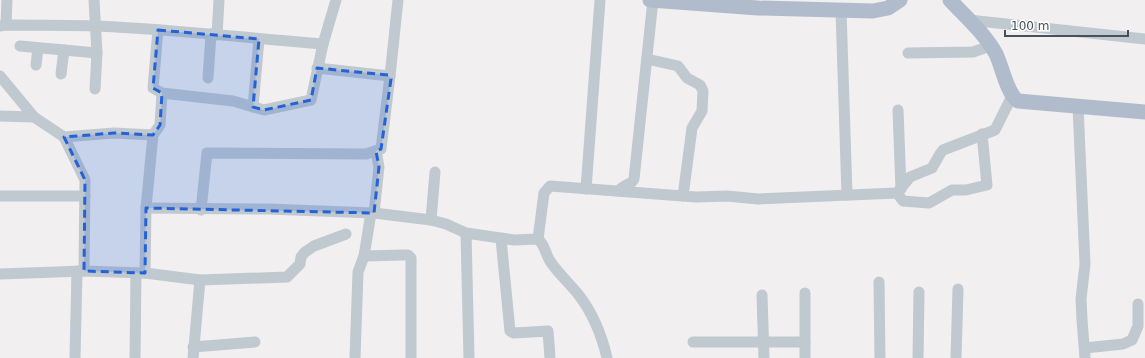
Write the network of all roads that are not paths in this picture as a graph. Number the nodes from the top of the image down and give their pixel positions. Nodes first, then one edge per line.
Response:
1 (7, 0) edge
2 (94, 0) edge
3 (220, 0) edge
4 (333, 0) edge
5 (398, 0) edge
6 (600, 0) edge
7 (650, 0) edge
8 (653, 0) edge
9 (900, 0) edge
10 (950, 0) edge
11 (841, 10) junction
12 (969, 20) junction
13 (3, 25) edge
14 (95, 26) junction
15 (158, 30) junction
16 (214, 35) junction
17 (259, 39) junction
18 (1145, 39) edge
19 (323, 44) junction
20 (20, 46) dead end
21 (990, 46) junction
22 (38, 48) junction
23 (64, 50) junction
24 (97, 53) junction
25 (908, 53) dead end
26 (647, 60) junction
27 (36, 65) dead end
28 (317, 68) junction
29 (62, 74) dead end
30 (0, 76) edge
31 (390, 76) junction
32 (208, 78) dead end
33 (95, 89) dead end
34 (162, 93) junction
35 (1012, 96) junction
36 (1078, 106) junction
37 (253, 107) junction
38 (898, 110) dead end
39 (1145, 112) edge
40 (0, 116) edge
41 (34, 117) junction
42 (982, 134) junction
43 (153, 135) junction
44 (64, 137) junction
45 (376, 151) junction
46 (435, 172) dead end
47 (586, 189) junction
48 (619, 191) junction
49 (899, 191) junction
50 (847, 195) junction
51 (0, 196) edge
52 (85, 196) junction
53 (683, 196) junction
54 (146, 208) junction
55 (201, 210) junction
56 (372, 213) junction
57 (431, 220) junction
58 (466, 233) junction
59 (346, 234) dead end
60 (501, 239) junction
61 (538, 239) junction
62 (364, 256) junction
63 (80, 271) junction
64 (140, 273) junction
65 (0, 274) edge
66 (200, 280) junction
67 (879, 282) dead end
68 (958, 289) dead end
69 (919, 292) dead end
70 (805, 293) dead end
71 (762, 295) dead end
72 (1138, 304) dead end
73 (255, 342) dead end
74 (693, 342) dead end
75 (763, 342) junction
76 (805, 342) junction
77 (193, 352) edge
78 (1085, 353) edge
79 (75, 358) edge
80 (135, 358) edge
81 (355, 358) edge
82 (411, 358) edge
83 (469, 358) edge
84 (550, 358) edge
85 (607, 358) edge
86 (764, 358) edge
87 (806, 358) edge
88 (880, 358) edge
89 (918, 358) edge
90 (956, 358) edge

1 - 13 street
2 - 14 street
3 - 16 street
4 - 19 street
5 - 31 street
6 - 47 street
7 - 8 main road
8 - 11 main road
8 - 26 street
9 - 11 main road
10 - 12 main road
11 - 50 street
12 - 18 street
12 - 21 main road
13 - 14 street
14 - 15 street
14 - 24 street
15 - 16 street
15 - 34 street
16 - 17 street
16 - 32 street
17 - 19 street
17 - 37 street
19 - 28 street
20 - 22 street
21 - 25 street
21 - 35 main road
22 - 23 street
22 - 27 street
23 - 24 street
23 - 29 street
24 - 33 street
26 - 48 street
26 - 53 street
28 - 31 street
28 - 37 street
30 - 41 street
31 - 45 street
34 - 37 street
34 - 43 street
35 - 36 main road
35 - 42 street
36 - 39 main road
36 - 78 street
38 - 49 street
40 - 41 street
41 - 44 street
42 - 49 street
42 - 49 street
43 - 44 street
43 - 54 street
44 - 52 street
45 - 55 street
45 - 56 street
46 - 57 street
47 - 48 street
47 - 61 street
48 - 53 street
49 - 50 street
50 - 53 street
51 - 52 street
52 - 63 street
54 - 55 street
54 - 64 street
55 - 56 street
56 - 57 street
56 - 62 street
57 - 58 street
58 - 60 street
58 - 83 street
59 - 66 street
60 - 61 street
60 - 84 street
61 - 85 street
62 - 81 street
62 - 82 street
63 - 64 street
63 - 65 street
63 - 79 street
64 - 66 street
64 - 80 street
66 - 77 street
67 - 88 street
68 - 90 street
69 - 89 street
70 - 76 street
71 - 75 street
72 - 78 street
73 - 77 street
74 - 75 street
75 - 76 street
75 - 86 street
76 - 87 street

